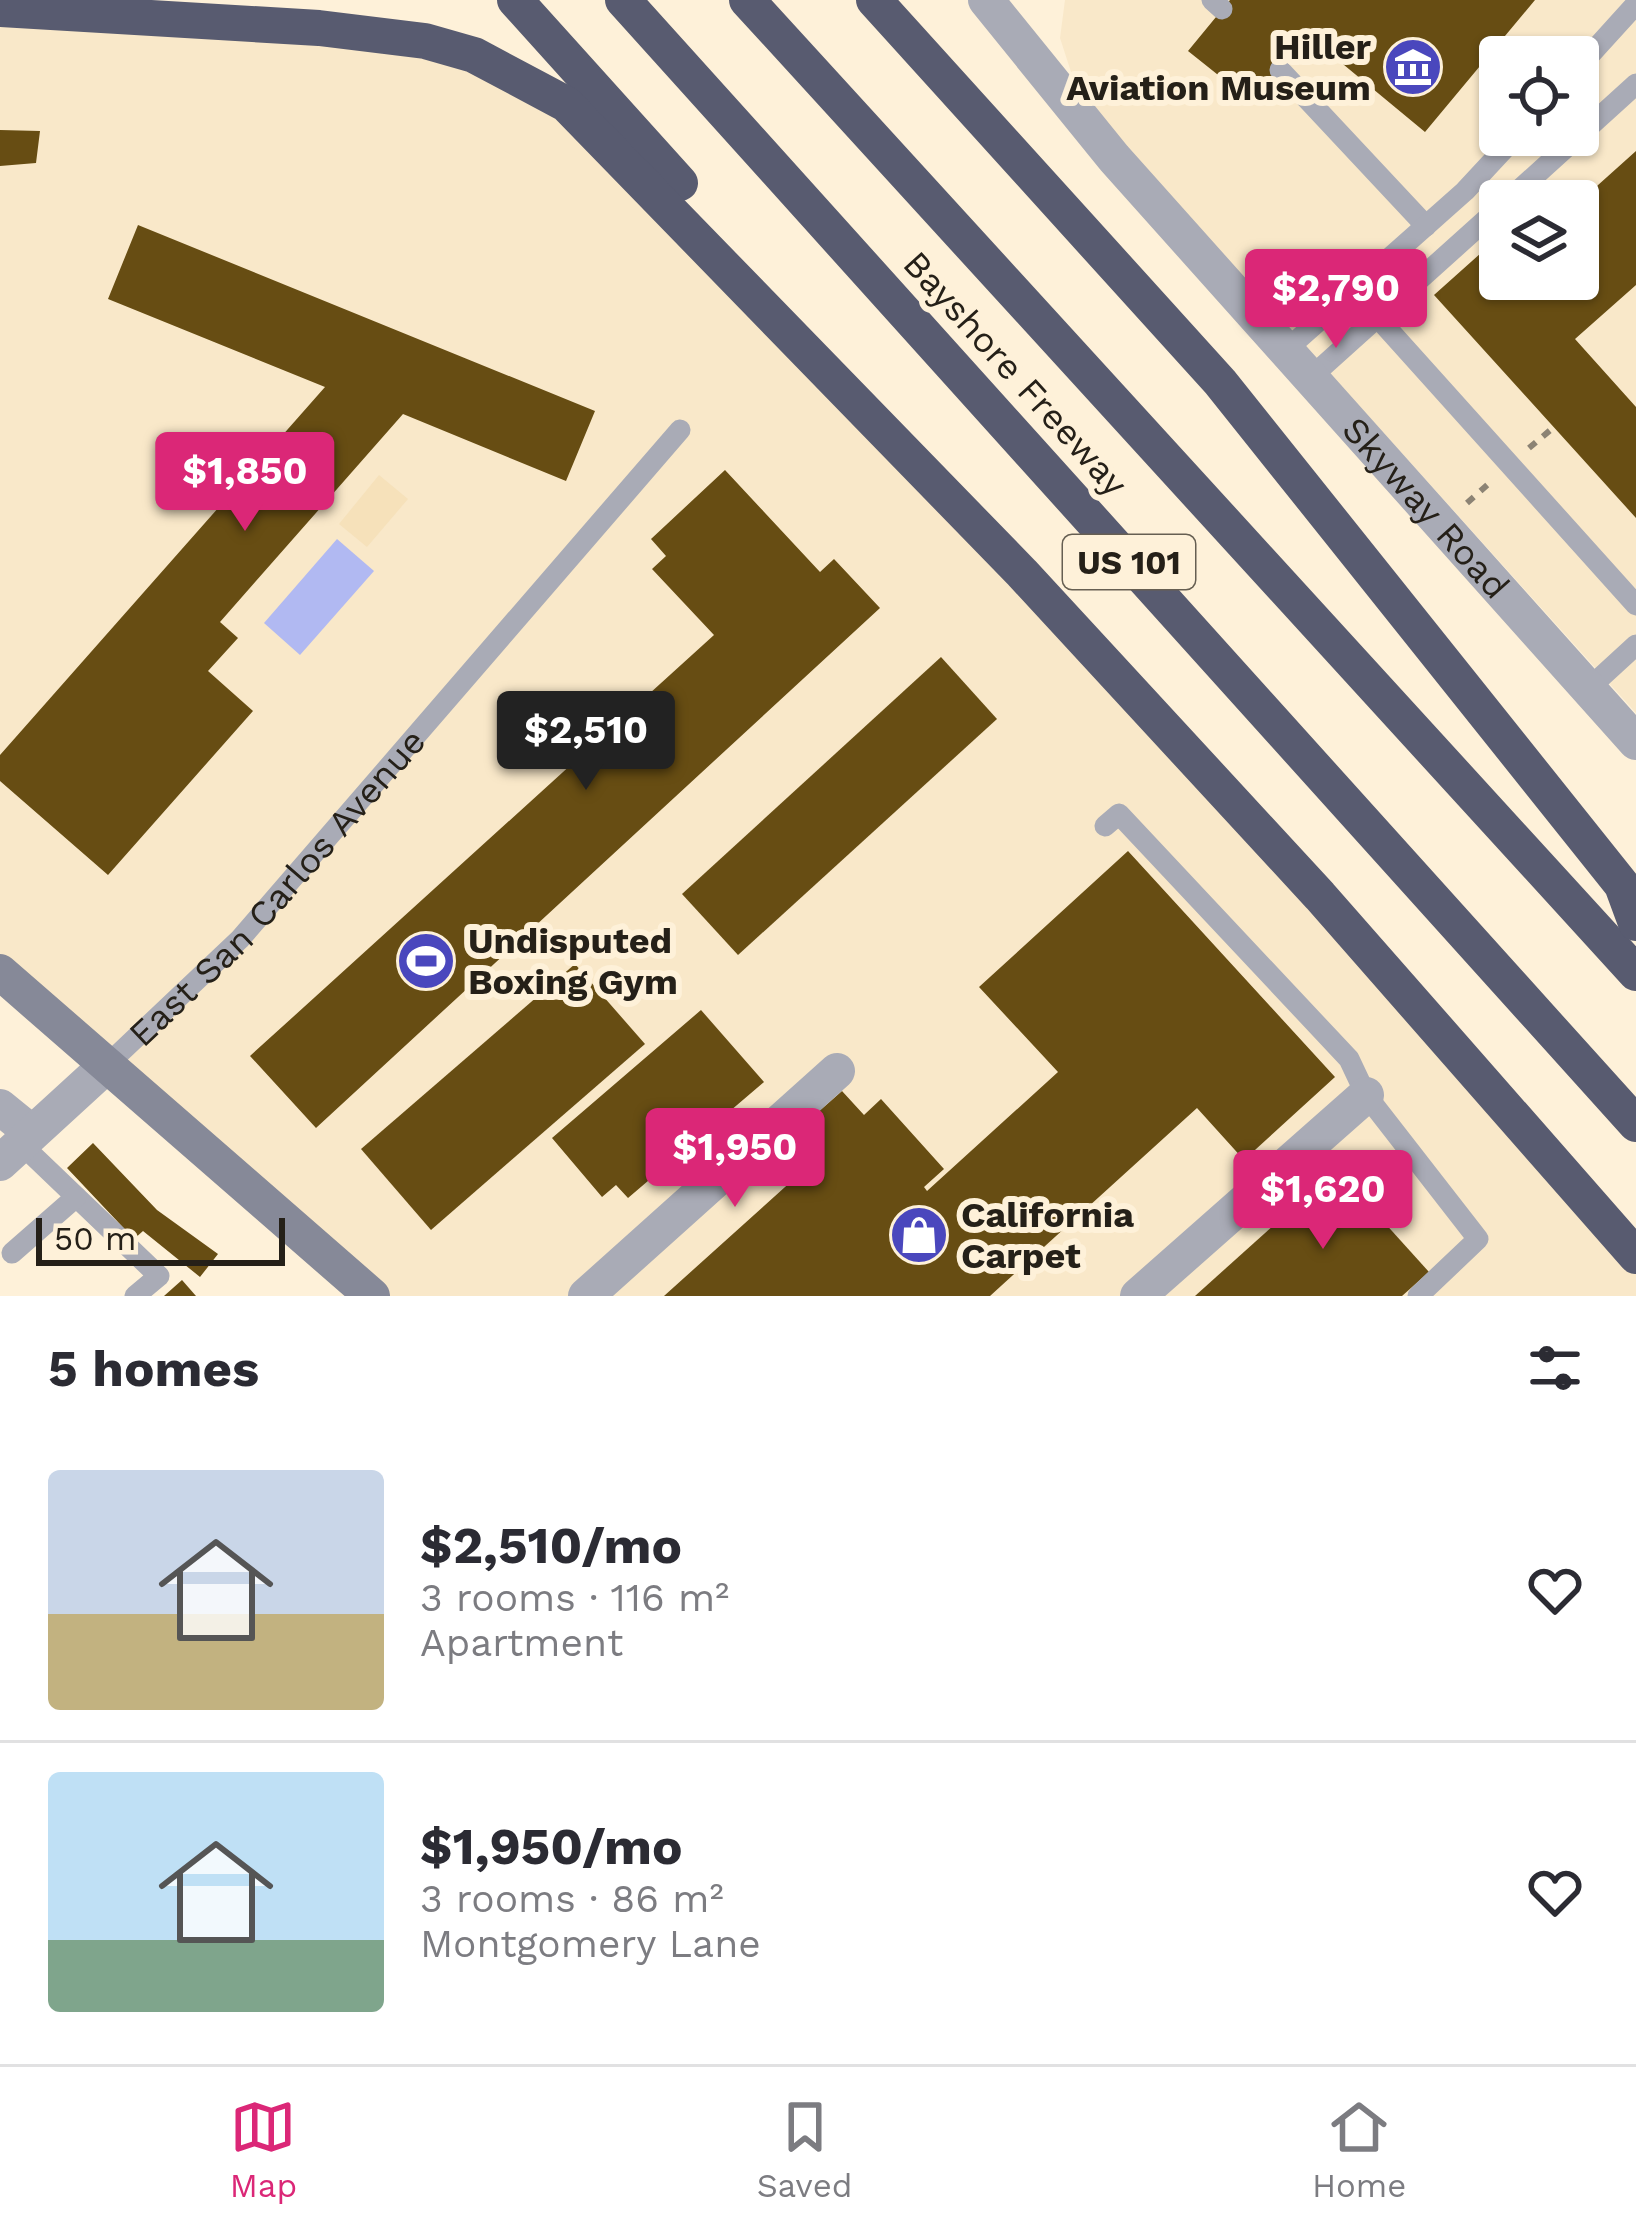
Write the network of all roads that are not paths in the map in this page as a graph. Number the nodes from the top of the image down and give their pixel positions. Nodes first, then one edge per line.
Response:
1 (515, 0) edge
2 (623, 0) edge
3 (747, 0) edge
4 (874, 0) edge
5 (900, 0) edge
6 (996, 4) edge
7 (1636, 4) edge
8 (0, 9) edge
9 (1599, 45) edge
10 (1280, 70) dead end
11 (946, 77) junction
12 (1636, 84) edge
13 (1495, 156) edge
14 (1530, 180) edge
15 (1426, 226) junction
16 (1479, 226) edge
17 (1378, 318) junction
18 (1286, 350) junction
19 (1311, 377) junction
20 (680, 430) dead end
21 (1022, 573) junction
22 (1636, 605) edge
23 (1636, 645) edge
24 (1588, 689) junction
25 (1636, 742) edge
26 (1105, 826) dead end
27 (1636, 923) edge
28 (0, 972) edge
29 (1636, 973) edge
30 (106, 1065) junction
31 (837, 1071) dead end
32 (1366, 1096) junction
33 (0, 1107) edge
34 (1636, 1124) edge
35 (18, 1147) edge
36 (76, 1197) junction
37 (11, 1253) dead end
38 (1636, 1256) edge
39 (135, 1296) edge
40 (372, 1296) edge
41 (586, 1296) edge
42 (1138, 1296) edge
43 (1418, 1296) edge

1 - 21 highway
2 - 34 highway, Bayshore Freeway / US 101
3 - 29 highway, Bayshore Freeway / US 101
4 - 11 highway
5 - 11 highway
6 - 18 street, Skyway Road
7 - 9 lane
8 - 21 highway
10 - 15 lane
11 - 27 highway
12 - 14 lane
13 - 15 lane
15 - 18 lane
16 - 17 lane
17 - 19 lane
17 - 22 lane
18 - 19 street, Skyway Road
19 - 24 street, Skyway Road
20 - 30 lane, East San Carlos Avenue
21 - 38 highway
23 - 24 lane
24 - 25 street, Skyway Road
26 - 32 lane
28 - 30 main road
30 - 35 street, East San Carlos Avenue
30 - 40 main road
31 - 41 street
32 - 42 street
32 - 43 lane
33 - 35 street
35 - 36 lane
36 - 37 lane
36 - 39 lane

